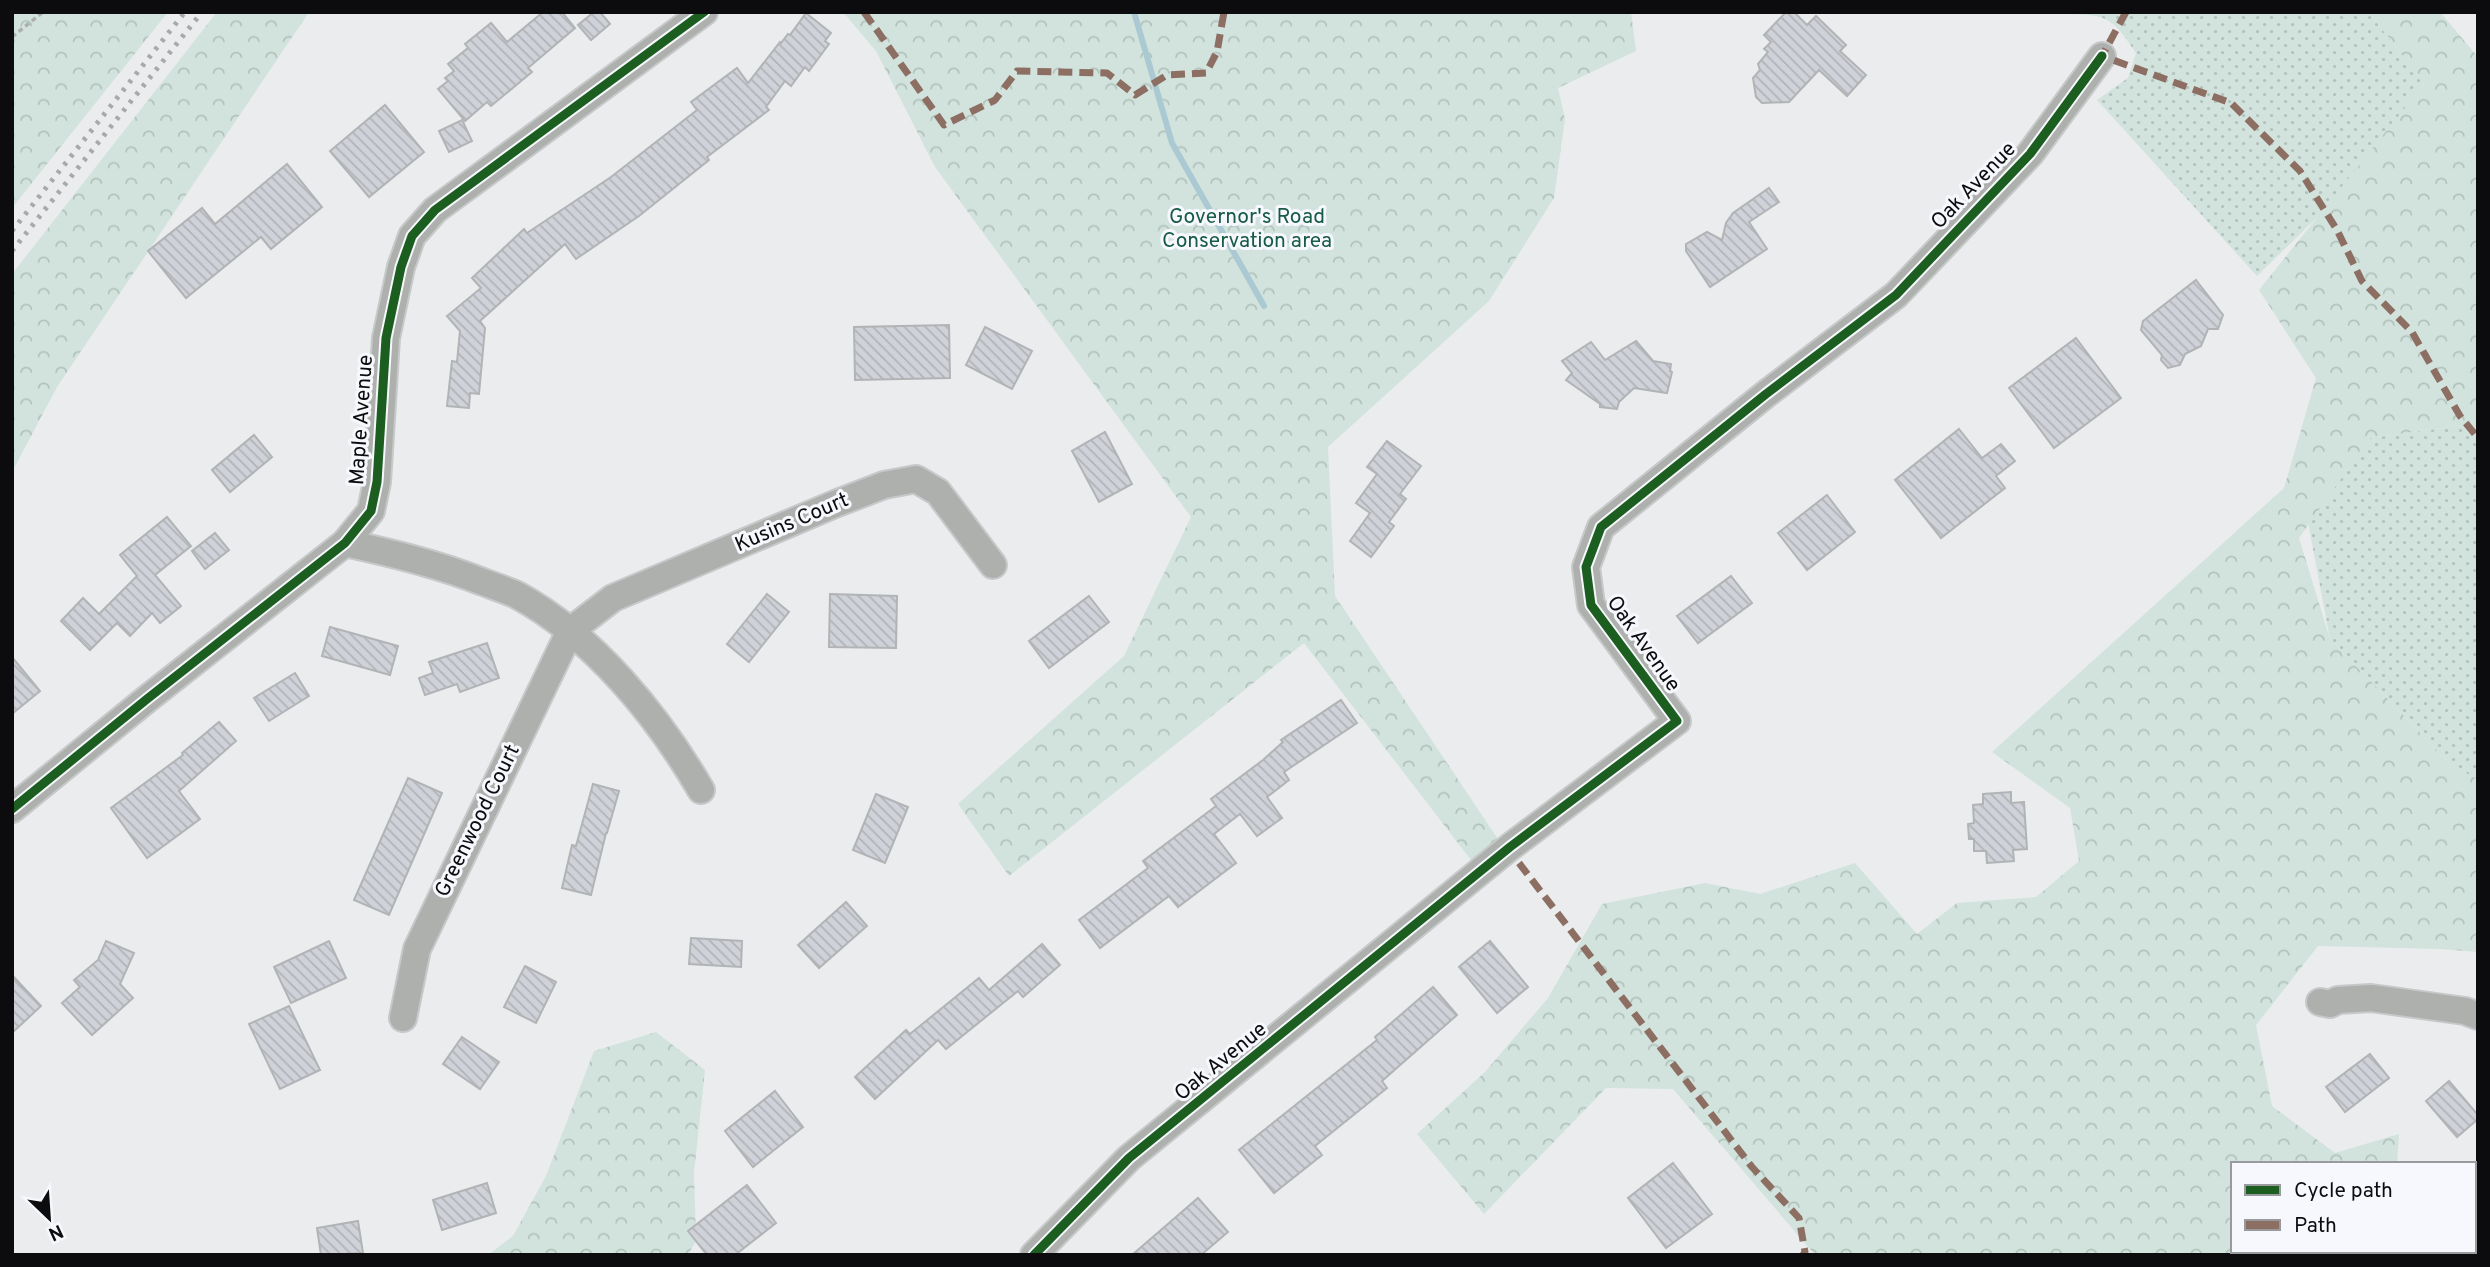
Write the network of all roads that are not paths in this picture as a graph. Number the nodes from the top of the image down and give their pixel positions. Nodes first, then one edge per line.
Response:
1 (704, 12) edge
2 (2102, 56) dead end
3 (345, 543) junction
4 (993, 565) dead end
5 (569, 631) junction
6 (701, 790) dead end
7 (12, 809) edge
8 (2320, 1002) dead end
9 (2478, 1016) edge
10 (403, 1018) dead end
11 (1034, 1255) edge

1 - 3 street, Maple Avenue
2 - 11 street, Oak Avenue
3 - 5 street
3 - 7 street, Maple Avenue
4 - 5 street, Kusins Court
5 - 6 street
5 - 10 street, Greenwood Court
8 - 9 street

